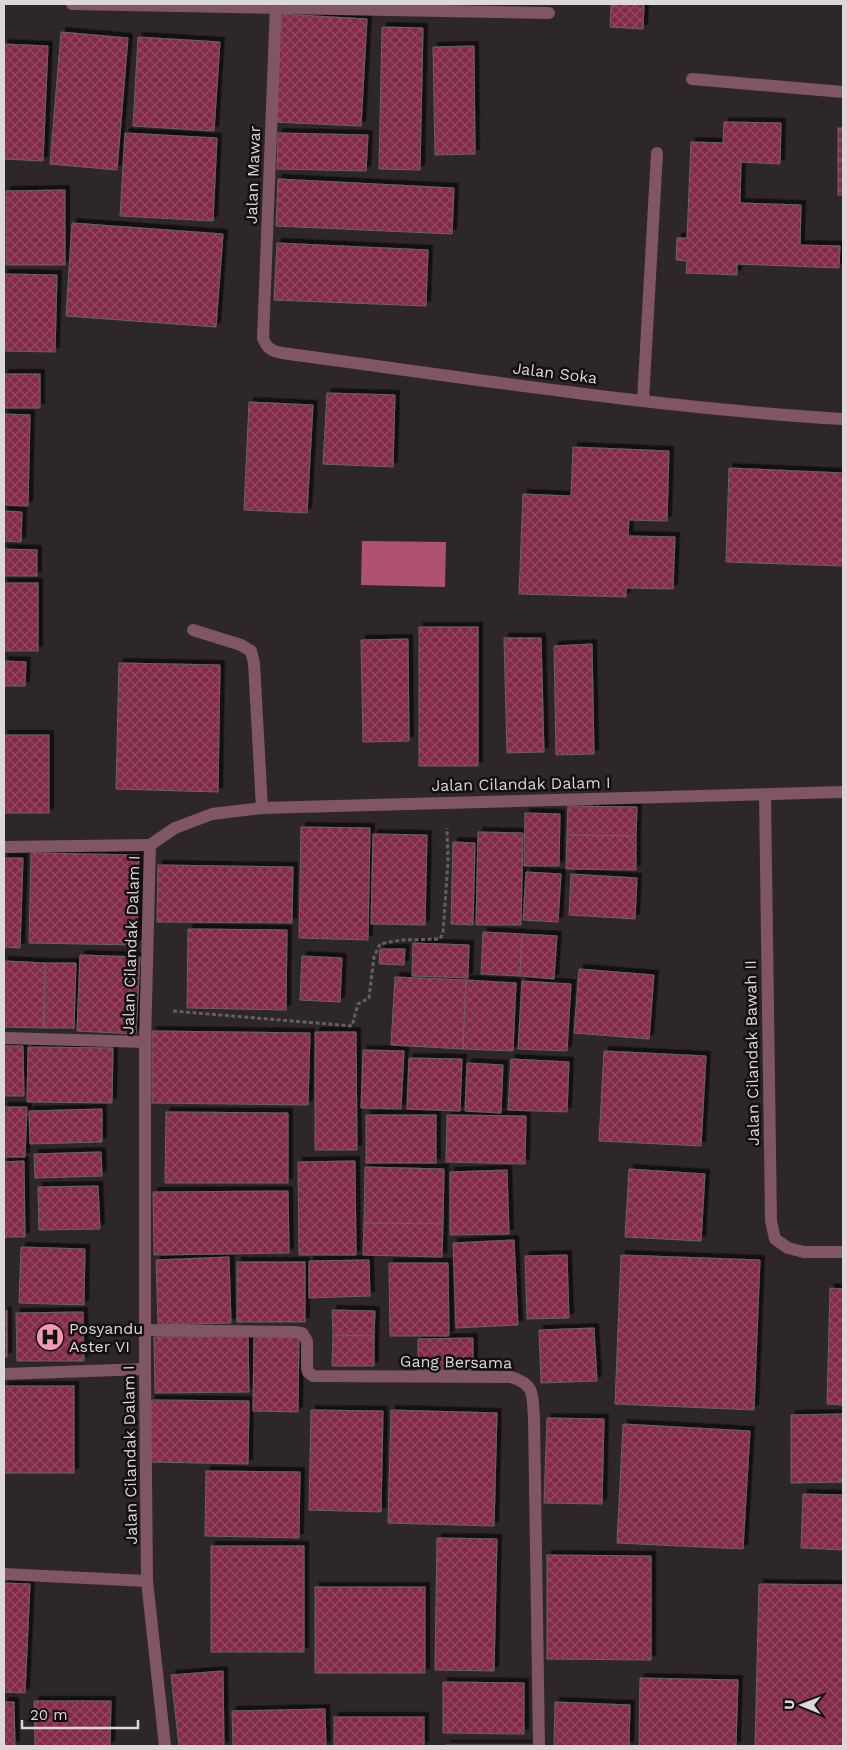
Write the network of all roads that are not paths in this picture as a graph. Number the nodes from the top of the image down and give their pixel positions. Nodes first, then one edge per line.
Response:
1 (72, 4) edge
2 (276, 5) edge
3 (549, 13) dead end
4 (692, 79) dead end
5 (843, 92) edge
6 (656, 153) dead end
7 (266, 347) joint
8 (643, 401) junction
9 (843, 419) edge
10 (194, 630) dead end
11 (843, 792) edge
12 (765, 795) junction
13 (262, 808) junction
14 (150, 845) junction
15 (4, 847) edge
16 (4, 1038) edge
17 (145, 1042) junction
18 (843, 1252) edge
19 (145, 1330) junction
20 (145, 1369) junction
21 (4, 1374) edge
22 (4, 1574) edge
23 (147, 1581) junction
24 (165, 1746) edge
25 (539, 1746) edge

1 - 2 street
2 - 3 street
2 - 7 street, Jalan Mawar
4 - 5 street
6 - 8 street
7 - 8 street, Jalan Soka
8 - 9 street, Jalan Soka
10 - 13 street
11 - 12 street, Jalan Cilandak Dalam I
12 - 13 street, Jalan Cilandak Dalam I
12 - 18 street, Jalan Cilandak Bawah II
13 - 14 street, Jalan Cilandak Dalam I
14 - 15 street
14 - 17 street, Jalan Cilandak Dalam I
16 - 17 street
17 - 19 street, Jalan Cilandak Dalam I
19 - 20 street, Jalan Cilandak Dalam I
19 - 25 street, Gang Bersama
20 - 21 street
20 - 23 street, Jalan Cilandak Dalam I
22 - 23 street
23 - 24 street, Jalan Cilandak Dalam I

